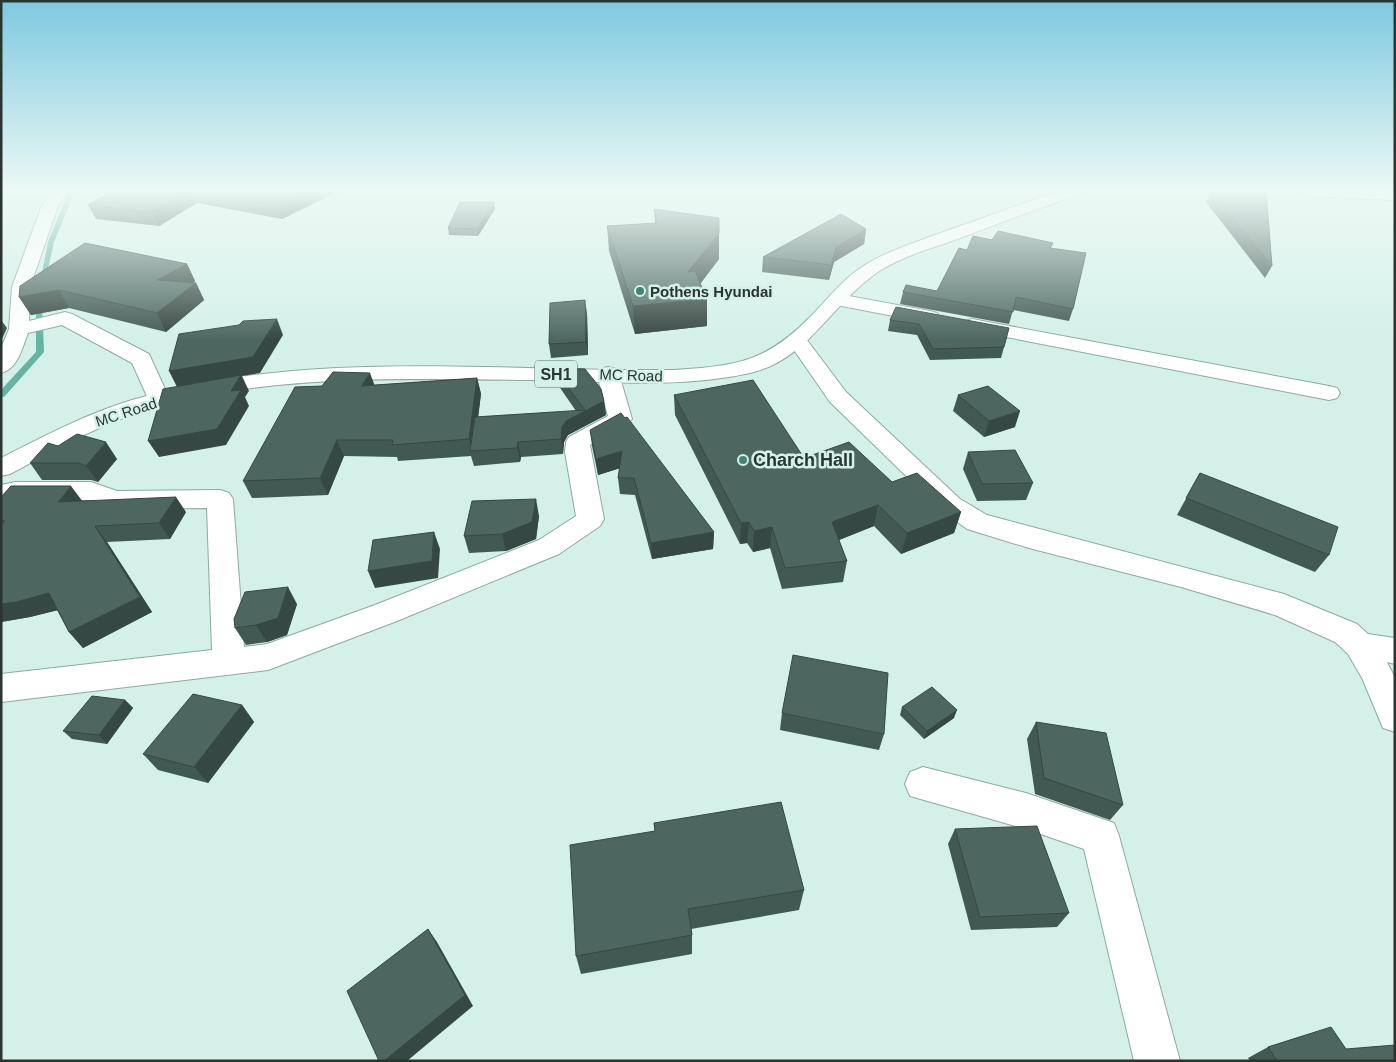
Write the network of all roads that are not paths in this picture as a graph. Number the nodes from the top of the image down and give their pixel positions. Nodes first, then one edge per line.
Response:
1 (37, 241) edge
2 (937, 241) edge
3 (838, 300) junction
4 (19, 329) junction
5 (797, 340) junction
6 (1, 367) edge
7 (608, 374) junction
8 (1328, 393) dead end
9 (159, 400) junction
10 (1, 468) edge
11 (1, 494) edge
12 (1359, 646) junction
13 (1395, 651) edge
14 (229, 662) junction
15 (1, 688) edge
16 (1395, 717) edge
17 (923, 784) dead end
18 (1157, 1061) edge

1 - 4 street
2 - 3 street, MC Road / SH1
3 - 5 street, MC Road / SH1
3 - 8 street
4 - 6 street
4 - 9 street
5 - 7 street, MC Road / SH1
5 - 12 street
7 - 9 street, MC Road / SH1
7 - 14 street
9 - 10 street, MC Road / SH1
11 - 14 street
12 - 13 street
12 - 16 street
14 - 15 street
17 - 18 street

